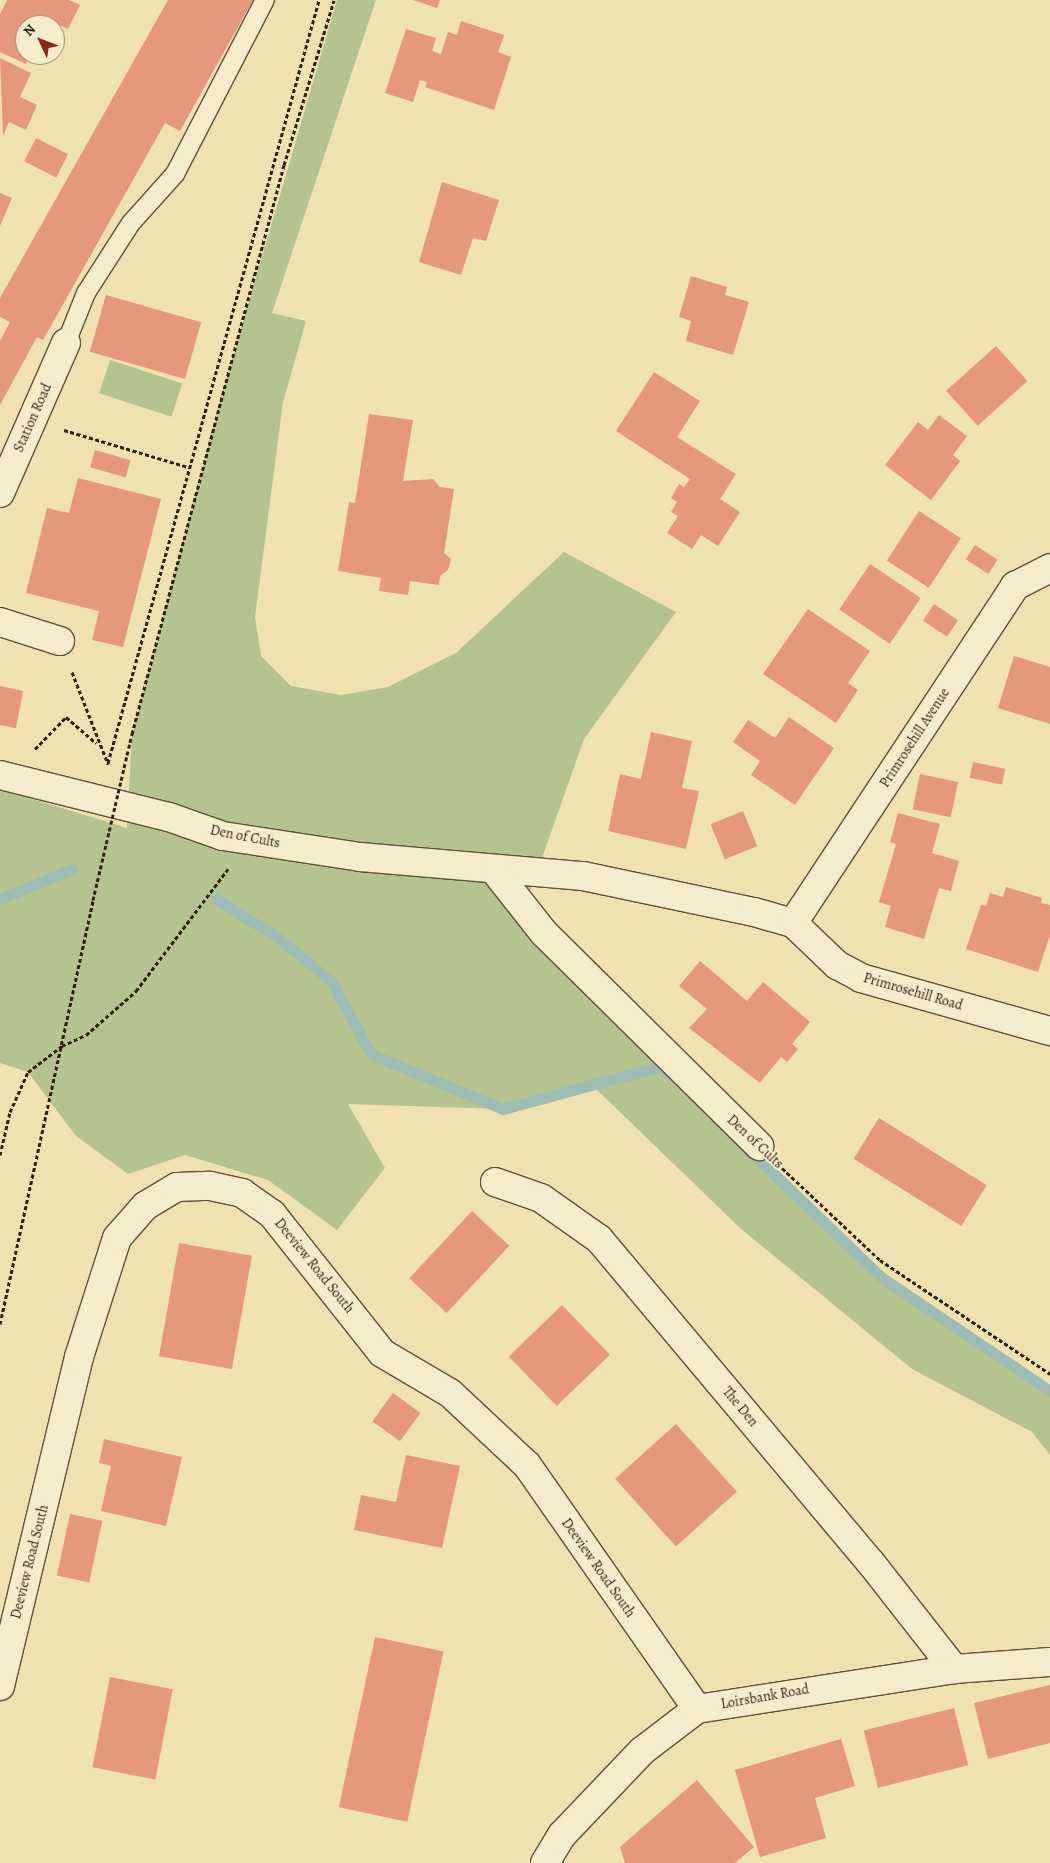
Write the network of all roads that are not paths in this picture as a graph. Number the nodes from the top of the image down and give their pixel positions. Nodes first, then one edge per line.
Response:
1 (265, 0) edge
2 (66, 343) joint
3 (0, 493) edge
4 (1050, 568) edge
5 (0, 622) edge
6 (60, 641) road end
7 (4, 776) edge
8 (495, 871) junction
9 (793, 923) junction
10 (1050, 1031) edge
11 (759, 1146) road end
12 (496, 1182) dead end
13 (1050, 1662) edge
14 (954, 1669) junction
15 (0, 1686) edge
16 (697, 1709) junction
17 (545, 1863) edge

1 - 2 lane
2 - 3 street, Station Road
4 - 9 street, Primrosehill Avenue
5 - 6 street
7 - 8 street, Den of Cults
8 - 9 street, Den of Cults
8 - 11 street, Den of Cults
9 - 10 street, Primrosehill Road
12 - 14 street, The Den
13 - 14 street, Loirsbank Road
14 - 16 street, Loirsbank Road
15 - 16 street, Deeview Road South
16 - 17 street, Loirsbank Road

